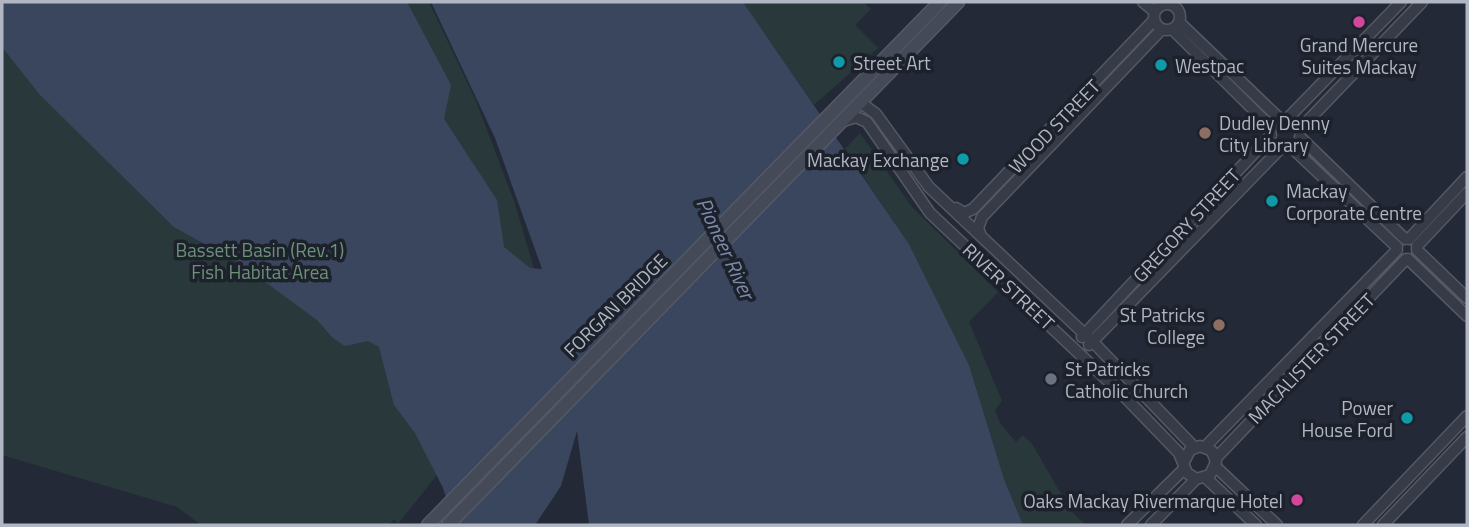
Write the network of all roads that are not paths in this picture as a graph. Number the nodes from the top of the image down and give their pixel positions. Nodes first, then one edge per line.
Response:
1 (940, 2) edge
2 (958, 2) edge
3 (1143, 2) edge
4 (1189, 2) edge
5 (1401, 2) edge
6 (1422, 2) edge
7 (1166, 14) edge
8 (888, 55) junction
9 (903, 60) junction
10 (860, 102) junction
11 (832, 110) junction
12 (1284, 119) junction
13 (839, 123) junction
14 (1272, 132) junction
15 (1300, 133) junction
16 (1287, 147) junction
17 (1029, 160) junction
18 (1467, 177) edge
19 (1467, 193) edge
20 (946, 204) junction
21 (950, 232) junction
22 (984, 241) junction
23 (1412, 243) junction
24 (1397, 249) junction
25 (1407, 259) junction
26 (1467, 298) edge
27 (1101, 315) junction
28 (1467, 316) edge
29 (1112, 325) junction
30 (1083, 333) junction
31 (1094, 344) junction
32 (1077, 350) junction
33 (1467, 416) edge
34 (1467, 437) edge
35 (1200, 447) junction
36 (1216, 462) junction
37 (1184, 465) junction
38 (1201, 478) junction
39 (1149, 504) junction
40 (1160, 515) junction
41 (428, 525) edge
42 (448, 525) edge
43 (1127, 525) edge
44 (1151, 525) edge
45 (1256, 525) edge
46 (1277, 525) edge
47 (1363, 525) edge
48 (1383, 525) edge

1 - 8 main road, FORGAN BRIDGE
2 - 9 main road, FORGAN BRIDGE
3 - 7 street
4 - 7 street, WOOD STREET
5 - 12 street
6 - 15 street
7 - 12 street
7 - 14 street
7 - 17 street, WOOD STREET
8 - 9 main road
8 - 11 main road, FORGAN BRIDGE
9 - 10 main road, FORGAN BRIDGE
10 - 11 main road
10 - 13 main road, FORGAN BRIDGE
10 - 20 street, RIVER STREET
11 - 41 main road, FORGAN BRIDGE
12 - 14 street
12 - 15 street
13 - 21 street, RIVER STREET
13 - 42 main road, FORGAN BRIDGE
14 - 16 street
14 - 27 street, GREGORY STREET
15 - 16 street
15 - 23 street
16 - 24 street
16 - 29 street, GREGORY STREET
17 - 20 street, WOOD STREET
17 - 22 street, WOOD STREET
18 - 23 street
19 - 23 street
20 - 21 street
20 - 22 street, RIVER STREET
21 - 32 street, RIVER STREET
22 - 30 street, RIVER STREET
23 - 24 street, MACALISTER STREET
23 - 25 street, MACALISTER STREET
23 - 26 street
24 - 25 street
24 - 35 street, MACALISTER STREET
25 - 28 street
25 - 36 street, MACALISTER STREET
27 - 29 street
27 - 30 street, GREGORY STREET
29 - 31 street, GREGORY STREET
30 - 31 street, RIVER STREET
30 - 32 street, GREGORY STREET
31 - 32 street, GREGORY STREET
31 - 35 street, RIVER STREET
32 - 37 street, RIVER STREET
33 - 47 street
34 - 48 street
35 - 36 street, RIVER STREET
35 - 37 street, MACALISTER STREET
36 - 38 street, MACALISTER STREET
36 - 46 street
37 - 38 street, RIVER STREET
37 - 39 street
38 - 40 street
38 - 45 street
39 - 40 street
39 - 43 street
40 - 44 street

